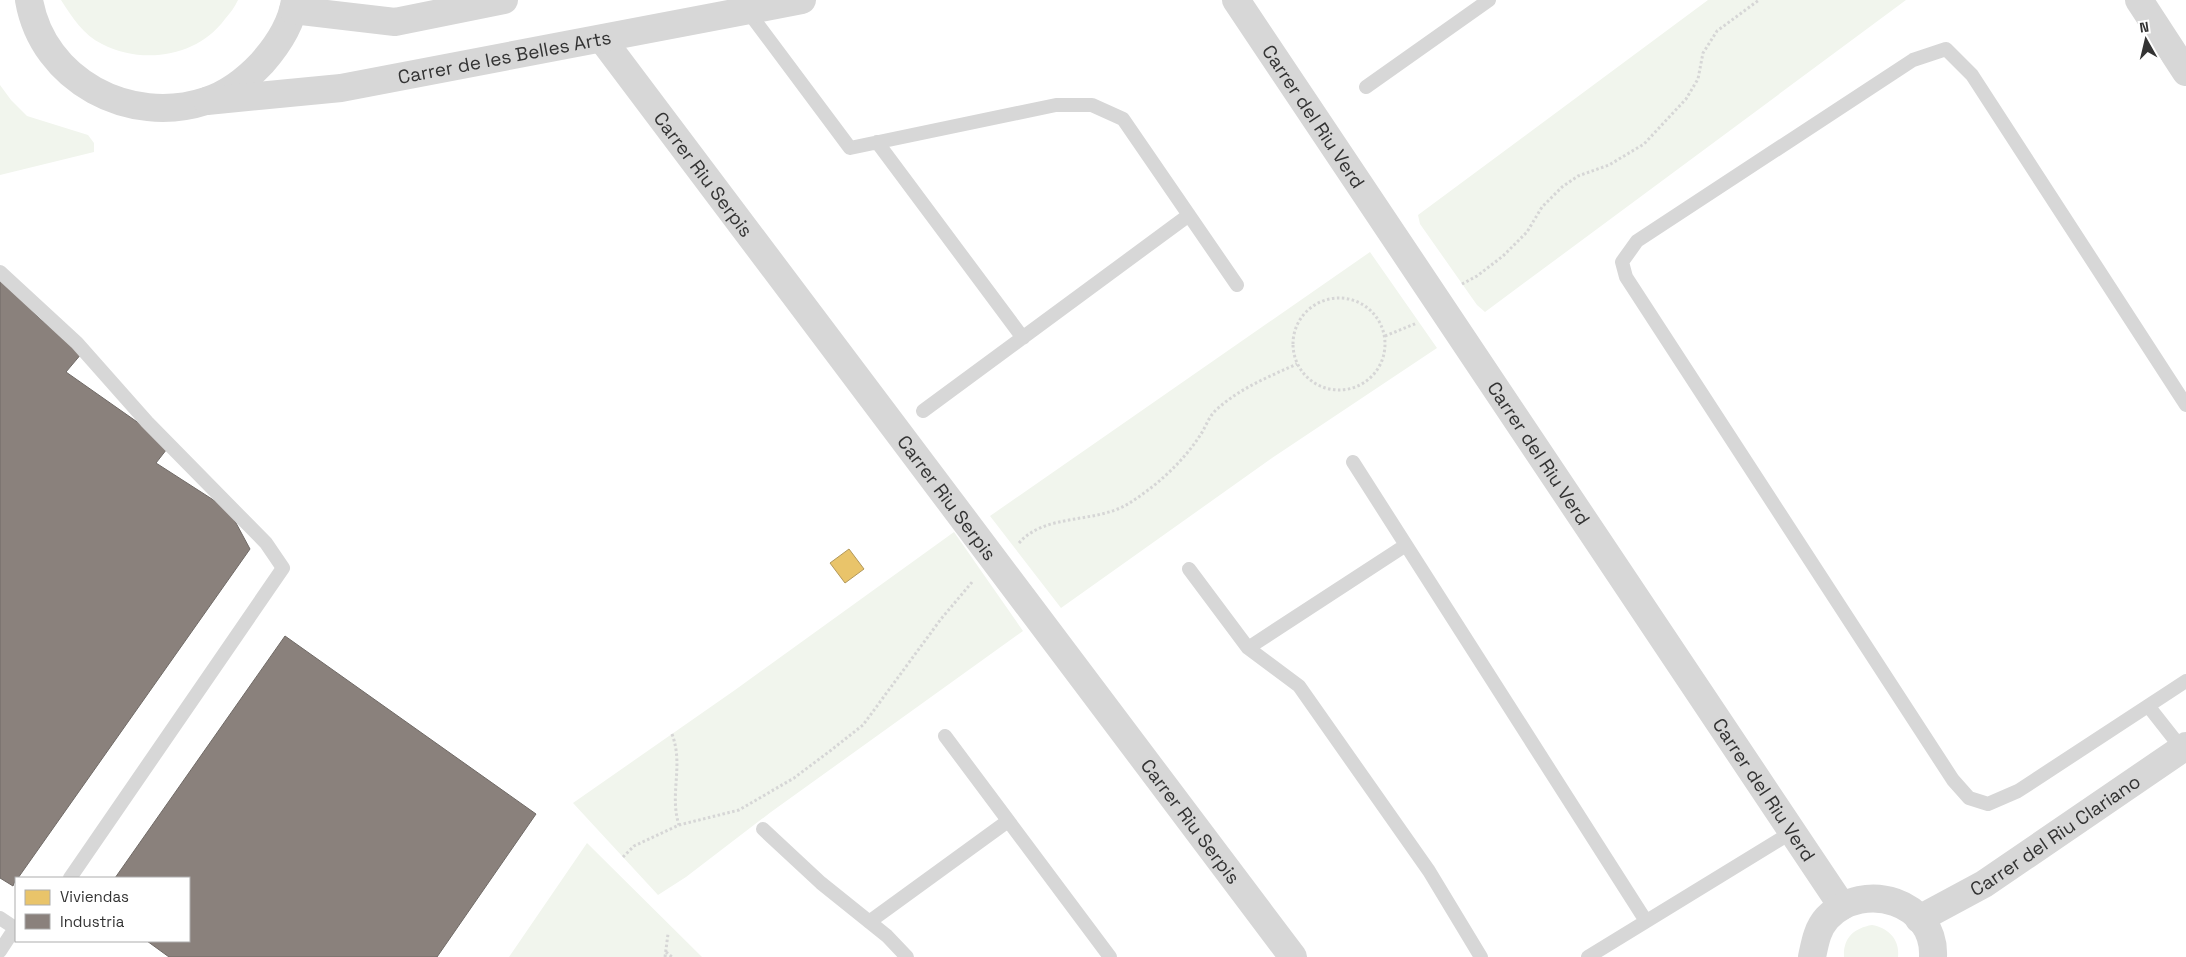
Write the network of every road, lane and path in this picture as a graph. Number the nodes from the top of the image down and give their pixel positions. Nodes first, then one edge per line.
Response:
1 (29, 0) edge
2 (504, 0) edge
3 (802, 0) edge
4 (1236, 0) edge
5 (1489, 0) edge
6 (1759, 0) edge
7 (2138, 0) edge
8 (294, 5) edge
9 (747, 10) junction
10 (602, 38) junction
11 (2186, 72) edge
12 (1366, 87) dead end
13 (207, 101) junction
14 (877, 142) junction
15 (1189, 215) junction
16 (0, 272) edge
17 (1237, 284) dead end
18 (1462, 284) dead end
19 (1419, 322) dead end
20 (1385, 336) junction
21 (1022, 338) junction
22 (1297, 364) junction
23 (2186, 405) edge
24 (922, 411) dead end
25 (1353, 462) dead end
26 (1406, 545) junction
27 (1015, 548) dead end
28 (1189, 569) dead end
29 (975, 578) dead end
30 (1248, 648) junction
31 (2186, 681) edge
32 (2149, 707) junction
33 (672, 734) dead end
34 (945, 736) dead end
35 (2184, 747) edge
36 (1008, 821) junction
37 (679, 825) junction
38 (763, 829) dead end
39 (1792, 832) junction
40 (623, 857) dead end
41 (71, 877) edge
42 (1842, 906) junction
43 (0, 918) edge
44 (1919, 919) junction
45 (1646, 921) junction
46 (869, 922) junction
47 (15, 927) edge
48 (668, 934) dead end
49 (0, 951) edge
50 (666, 951) junction
51 (665, 957) edge
52 (672, 957) edge
53 (907, 957) edge
54 (1110, 957) edge
55 (1293, 957) edge
56 (1481, 957) edge
57 (1588, 957) edge
58 (1812, 957) edge
59 (1934, 957) edge

1 - 13 street
2 - 8 street
3 - 9 street, Carrer de les Belles Arts
4 - 39 street, Carrer del Riu Verd
5 - 12 lane
6 - 18 path
7 - 11 street
8 - 13 street
9 - 10 street, Carrer de les Belles Arts
9 - 14 lane
10 - 13 street, Carrer de les Belles Arts
10 - 55 street, Carrer Riu Serpis
14 - 15 lane
14 - 21 lane
15 - 17 lane
15 - 21 lane
16 - 41 lane
19 - 20 path
20 - 22 path
20 - 22 path
21 - 24 lane
22 - 27 path
23 - 32 lane
25 - 26 lane
26 - 30 lane
26 - 45 lane
28 - 30 lane
29 - 37 path
30 - 56 lane
31 - 32 lane
32 - 35 lane
33 - 37 path
34 - 36 lane
35 - 44 street, Carrer del Riu Clariano
36 - 46 lane
36 - 54 lane
37 - 40 path
38 - 46 lane
39 - 42 street, Carrer del Riu Verd
39 - 45 lane
42 - 44 street
42 - 58 street
43 - 47 lane
44 - 59 street
45 - 57 lane
46 - 53 lane
47 - 49 lane
48 - 50 path
50 - 51 path
50 - 52 path

